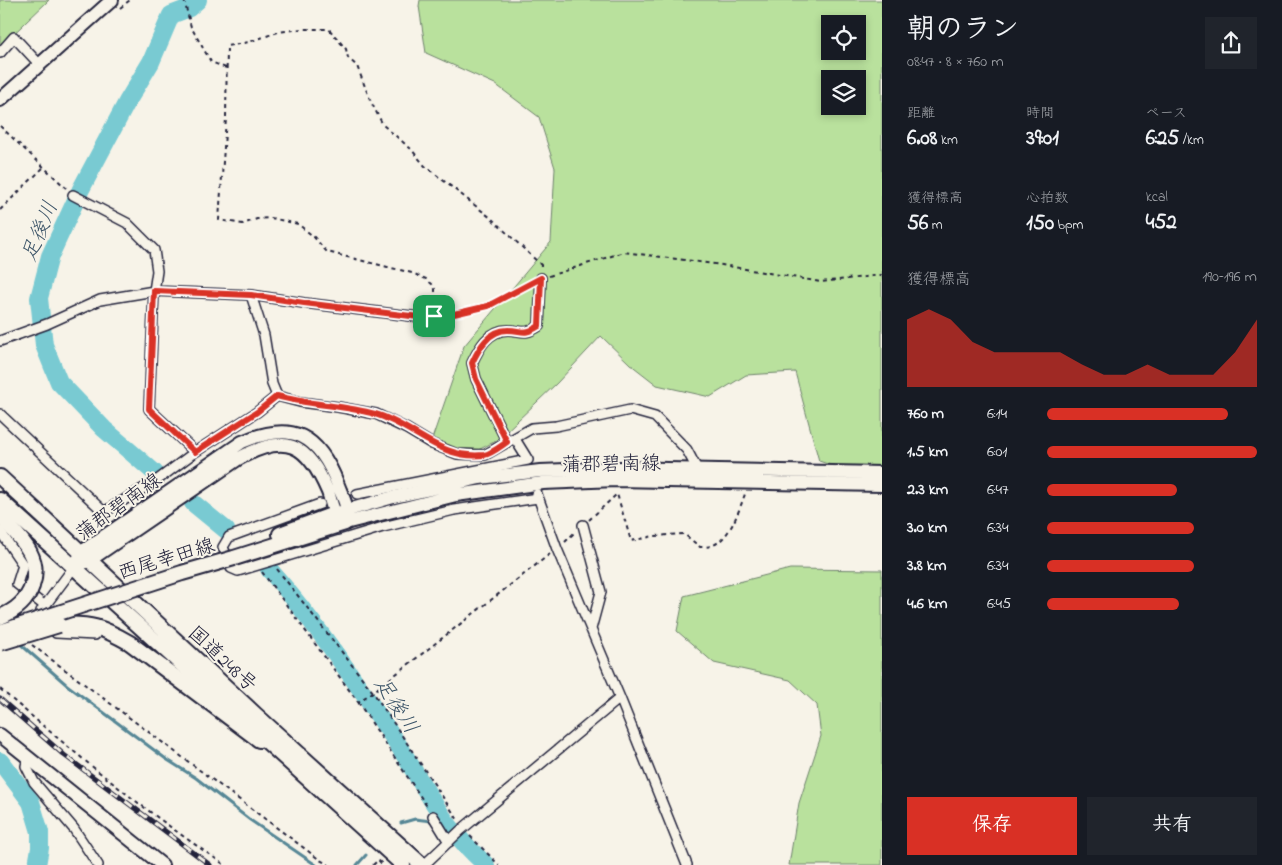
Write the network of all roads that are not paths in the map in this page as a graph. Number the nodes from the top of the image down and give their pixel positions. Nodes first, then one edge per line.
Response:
1 (112, 0) edge
2 (0, 53) edge
3 (40, 66) junction
4 (0, 100) edge
5 (76, 196) road end
6 (541, 278) road end
7 (154, 291) junction
8 (251, 295) junction
9 (434, 316) road end
10 (0, 341) edge
11 (277, 396) junction
12 (0, 414) edge
13 (511, 441) junction
14 (195, 452) junction
15 (697, 469) junction
16 (882, 473) edge
17 (0, 477) edge
18 (882, 485) edge
19 (357, 494) dead end
20 (0, 500) edge
21 (320, 504) dead end
22 (0, 516) edge
23 (342, 516) junction
24 (583, 526) road end
25 (0, 531) edge
26 (233, 555) junction
27 (86, 556) junction
28 (74, 567) junction
29 (45, 606) junction
30 (0, 617) edge
31 (0, 627) edge
32 (591, 629) junction
33 (0, 632) edge
34 (18, 634) dead end
35 (95, 635) dead end
36 (0, 643) edge
37 (620, 698) junction
38 (0, 734) edge
39 (28, 757) junction
40 (292, 763) junction
41 (433, 816) road end
42 (451, 840) junction
43 (685, 864) edge
44 (98, 865) edge
45 (162, 865) edge
46 (403, 865) edge
47 (423, 865) edge

1 - 3 main road
2 - 3 street
3 - 4 main road
5 - 7 street
6 - 13 street
7 - 8 street
7 - 10 street
7 - 14 street
8 - 9 street
8 - 11 street
11 - 13 street
11 - 14 street
12 - 14 street
13 - 15 street
13 - 19 street
15 - 16 main road, 蒲郡碧南線
15 - 23 main road, 蒲郡碧南線
17 - 27 main road, 国道248号
18 - 23 main road, 蒲郡碧南線
20 - 28 main road, 国道248号
21 - 32 street
22 - 30 main road, bridge
23 - 26 main road, 西尾幸田線
23 - 27 main road, 蒲郡碧南線
24 - 32 street
25 - 29 street
26 - 31 main road, 西尾幸田線
26 - 33 main road, 西尾幸田線, bridge
27 - 28 main road, 蒲郡碧南線
27 - 47 main road, 国道248号
28 - 29 street
28 - 40 main road, 国道248号
29 - 34 street
29 - 35 street
32 - 37 street
36 - 40 main road, bridge
37 - 42 street
37 - 43 street
38 - 39 main road
39 - 44 street
39 - 45 main road
40 - 46 main road, 国道248号
41 - 42 street
42 - 47 street

